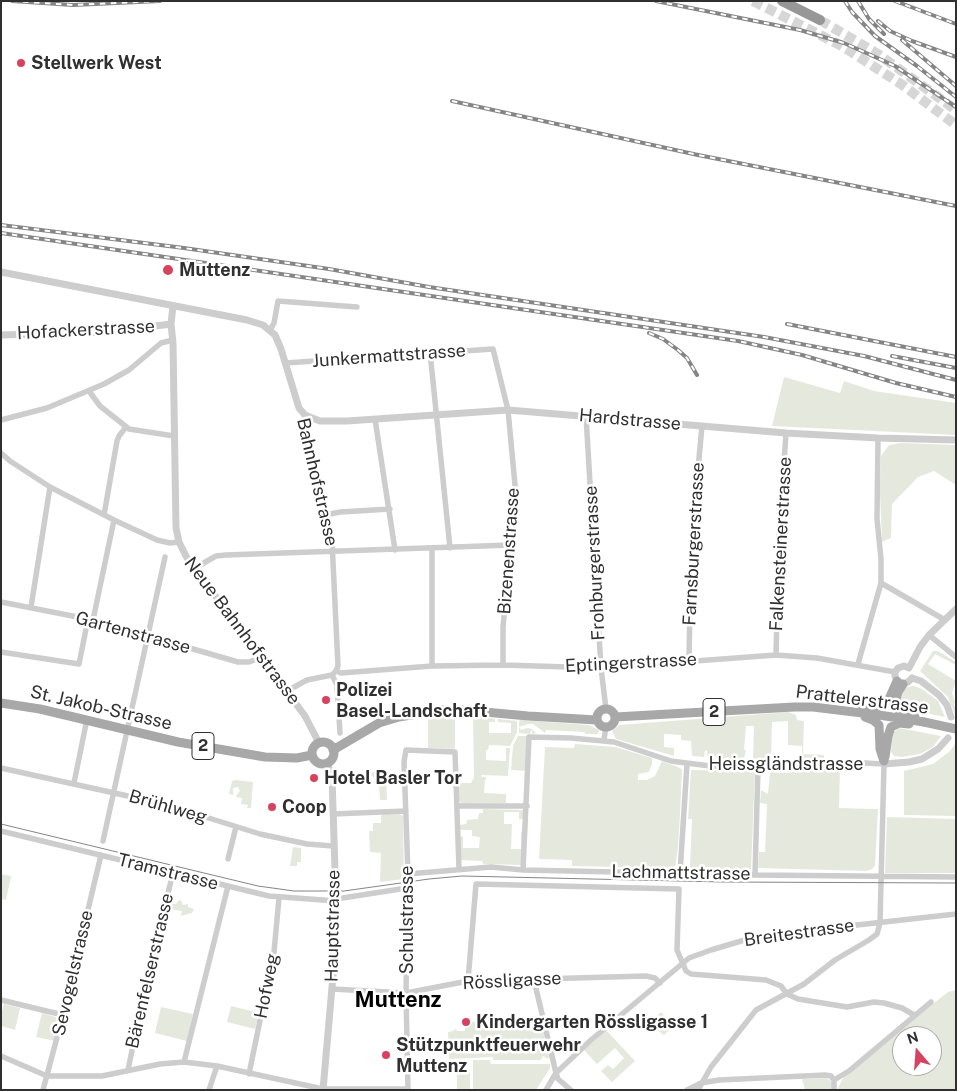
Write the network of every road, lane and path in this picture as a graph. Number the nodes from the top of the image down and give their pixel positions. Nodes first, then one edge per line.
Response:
1 (782, 1) edge
2 (820, 20) tunnel mouth
3 (1, 272) edge
4 (172, 306) junction
5 (356, 307) dead end
6 (171, 324) junction
7 (270, 330) junction
8 (1, 335) edge
9 (173, 340) junction
10 (493, 349) joint
11 (430, 352) junction
12 (285, 362) junction
13 (89, 391) junction
14 (508, 410) junction
15 (438, 414) junction
16 (305, 415) junction
17 (586, 416) junction
18 (375, 419) junction
19 (1, 420) edge
20 (702, 426) junction
21 (126, 427) junction
22 (786, 434) junction
23 (174, 436) junction
24 (878, 438) junction
25 (956, 440) edge
26 (1, 453) edge
27 (50, 488) junction
28 (390, 509) junction
29 (104, 515) junction
30 (325, 515) junction
31 (114, 520) junction
32 (178, 542) junction
33 (511, 545) junction
34 (450, 548) junction
35 (432, 549) junction
36 (395, 550) junction
37 (333, 552) junction
38 (165, 557) dead end
39 (195, 568) junction
40 (881, 583) junction
41 (1, 602) edge
42 (31, 607) junction
43 (956, 609) edge
44 (91, 620) junction
45 (944, 620) junction
46 (929, 634) junction
47 (149, 636) junction
48 (1, 652) edge
49 (776, 656) junction
50 (956, 657) edge
51 (263, 658) junction
52 (689, 661) junction
53 (858, 664) junction
54 (503, 665) junction
55 (432, 666) junction
56 (602, 668) junction
57 (909, 668) junction
58 (334, 673) junction
59 (912, 678) junction
60 (899, 679) junction
61 (287, 690) junction
62 (1, 703) edge
63 (813, 708) junction
64 (606, 709) junction
65 (951, 717) dead end
66 (615, 718) junction
67 (88, 720) junction
68 (597, 720) junction
69 (924, 722) junction
70 (606, 726) junction
71 (956, 729) edge
72 (127, 730) junction
73 (340, 733) dead end
74 (948, 738) dead end
75 (604, 740) junction
76 (319, 743) junction
77 (333, 750) junction
78 (312, 756) junction
79 (884, 762) junction
80 (327, 763) junction
81 (687, 764) junction
82 (758, 767) junction
83 (1, 768) edge
84 (74, 783) junction
85 (114, 792) junction
86 (457, 806) junction
87 (527, 806) junction
88 (406, 811) junction
89 (333, 814) junction
90 (236, 827) junction
91 (1, 831) edge
92 (104, 840) dead end
93 (333, 846) junction
94 (101, 855) junction
95 (228, 859) dead end
96 (458, 869) junction
97 (524, 870) junction
98 (173, 873) junction
99 (680, 873) junction
100 (408, 874) junction
101 (755, 875) junction
102 (880, 877) junction
103 (956, 877) edge
104 (228, 886) junction
105 (407, 888) junction
106 (279, 898) junction
107 (336, 900) junction
108 (956, 914) edge
109 (880, 923) junction
110 (682, 964) junction
111 (534, 980) junction
112 (468, 982) junction
113 (660, 983) junction
114 (332, 989) junction
115 (406, 993) junction
116 (787, 994) junction
117 (1, 1000) edge
118 (931, 1002) dead end
119 (64, 1015) junction
120 (914, 1016) junction
121 (1, 1056) edge
122 (184, 1062) junction
123 (217, 1066) junction
124 (128, 1070) junction
125 (556, 1073) junction
126 (249, 1074) junction
127 (48, 1076) junction
128 (834, 1080) junction
129 (701, 1083) junction
130 (43, 1090) edge
131 (209, 1090) edge
132 (323, 1090) edge
133 (408, 1090) edge
134 (546, 1090) edge
135 (571, 1090) edge
136 (687, 1090) edge
137 (698, 1090) edge
138 (834, 1090) edge

1 - 2 highway
3 - 4 street
4 - 6 street, Neue Bahnhofstrasse
4 - 7 street
5 - 7 street
6 - 8 street, Hofackerstrasse
6 - 9 street, Neue Bahnhofstrasse
7 - 12 street, Bahnhofstrasse
9 - 13 street
9 - 23 street, Neue Bahnhofstrasse
10 - 11 street, Junkermattstrasse
10 - 14 street, Bizenenstrasse
11 - 12 street, Junkermattstrasse
11 - 15 street
12 - 16 street, Bahnhofstrasse
13 - 19 street
13 - 21 street
14 - 15 street, Hardstrasse
14 - 17 street, Hardstrasse
14 - 33 street, Bizenenstrasse
15 - 18 street, Hardstrasse
15 - 34 street
16 - 18 street, Hardstrasse
16 - 30 street, Bahnhofstrasse
17 - 20 street, Hardstrasse
17 - 56 street, Frohburgerstrasse
18 - 28 street
20 - 22 street, Hardstrasse
20 - 52 street, Farnsburgerstrasse
21 - 23 street
21 - 29 street
22 - 24 street, Hardstrasse
22 - 49 street, Falkensteinerstrasse
23 - 32 street, Neue Bahnhofstrasse
24 - 25 street, Hardstrasse
24 - 40 street
26 - 27 street
27 - 29 street
27 - 42 street
28 - 30 street
28 - 36 street
29 - 31 street
30 - 37 street, Bahnhofstrasse
31 - 32 street
31 - 44 street
32 - 39 street, Neue Bahnhofstrasse
33 - 34 street
33 - 54 street, Bizenenstrasse
34 - 35 street
35 - 36 street
35 - 55 street
36 - 37 street
37 - 39 street
37 - 58 street, Bahnhofstrasse
38 - 47 street
39 - 51 street, Neue Bahnhofstrasse
40 - 45 street
40 - 53 street
41 - 42 street, Gartenstrasse
42 - 44 street, Gartenstrasse
43 - 45 street
44 - 47 street, Gartenstrasse
44 - 48 street
45 - 46 street
46 - 50 street
46 - 57 street
47 - 51 street, Gartenstrasse
47 - 72 street
49 - 52 street, Eptingerstrasse
49 - 53 street, Eptingerstrasse
51 - 61 street, Neue Bahnhofstrasse
52 - 56 street, Eptingerstrasse
53 - 60 street, Eptingerstrasse
54 - 55 street, Eptingerstrasse
54 - 56 street, Eptingerstrasse
55 - 58 street, Eptingerstrasse
56 - 64 street, Frohburgerstrasse
57 - 59 street
57 - 60 street
58 - 61 street
58 - 73 street, Bahnhofstrasse
59 - 60 street
59 - 65 street
60 - 63 main road
60 - 69 main road
61 - 76 street, Neue Bahnhofstrasse
62 - 67 main road, St. Jakob-Strasse / 2
63 - 66 main road, Prattelerstrasse / 2
63 - 69 main road, Prattelerstrasse / 2
63 - 79 main road
64 - 66 main road
64 - 68 main road
66 - 70 main road
67 - 72 main road, St. Jakob-Strasse / 2
67 - 84 street
68 - 70 main road
68 - 77 main road
69 - 71 main road, Prattelerstrasse / 2, bridge
69 - 79 main road
70 - 75 street
72 - 78 main road, St. Jakob-Strasse / 2
72 - 85 street
74 - 79 street, Heissgländstrasse
75 - 81 street, Heissgländstrasse
75 - 87 street, Heissgländstrasse
76 - 77 main road
76 - 78 main road
77 - 80 main road
78 - 80 main road
79 - 82 street, Heissgländstrasse
79 - 102 street
80 - 89 street, Hauptstrasse
81 - 82 street, Heissgländstrasse
81 - 99 street
82 - 101 street
83 - 84 street, Brühlweg
84 - 85 street, Brühlweg
85 - 90 street, Brühlweg
85 - 92 street
86 - 87 street
86 - 88 street, Schulstrasse
86 - 96 street
87 - 97 street
88 - 89 street
88 - 100 street, Schulstrasse
89 - 93 street, Hauptstrasse
90 - 93 street, Brühlweg
90 - 95 street
91 - 94 street, Tramstrasse
93 - 107 street, Hauptstrasse
94 - 98 street, Tramstrasse
94 - 119 street, Sevogelstrasse
96 - 97 street, Lachmattstrasse
96 - 100 street, Lachmattstrasse
97 - 99 street, Lachmattstrasse
98 - 104 street, Tramstrasse
98 - 124 street, Bärenfelserstrasse
99 - 101 street, Lachmattstrasse
100 - 105 street, Schulstrasse
101 - 102 street, Lachmattstrasse
102 - 103 street, Lachmattstrasse
102 - 109 street
104 - 106 street, Tramstrasse
104 - 122 street
105 - 107 street, Tramstrasse
105 - 115 street, Schulstrasse
106 - 107 street, Tramstrasse
106 - 126 street, Hofweg
107 - 114 street, Hauptstrasse
108 - 109 street, Breitestrasse
109 - 110 street, Breitestrasse
109 - 116 street
110 - 112 street
110 - 113 street, Breitestrasse
110 - 116 street
111 - 112 street, Rössligasse
111 - 113 street, Rössligasse
111 - 125 street
112 - 115 street, Rössligasse
113 - 125 street, Breitestrasse
114 - 115 street, Rössligasse
114 - 132 street, Hauptstrasse
115 - 133 street, Schulstrasse
116 - 120 street
116 - 129 street
117 - 119 street
118 - 120 street
119 - 127 street, Sevogelstrasse
120 - 128 street
121 - 127 street
122 - 123 street
122 - 124 street
123 - 126 street
123 - 131 street
124 - 127 street
125 - 134 street, Breitestrasse
125 - 135 street
126 - 132 street
127 - 130 street, Sevogelstrasse
128 - 129 street
128 - 138 street
129 - 136 street
129 - 137 street
132 - 133 street

